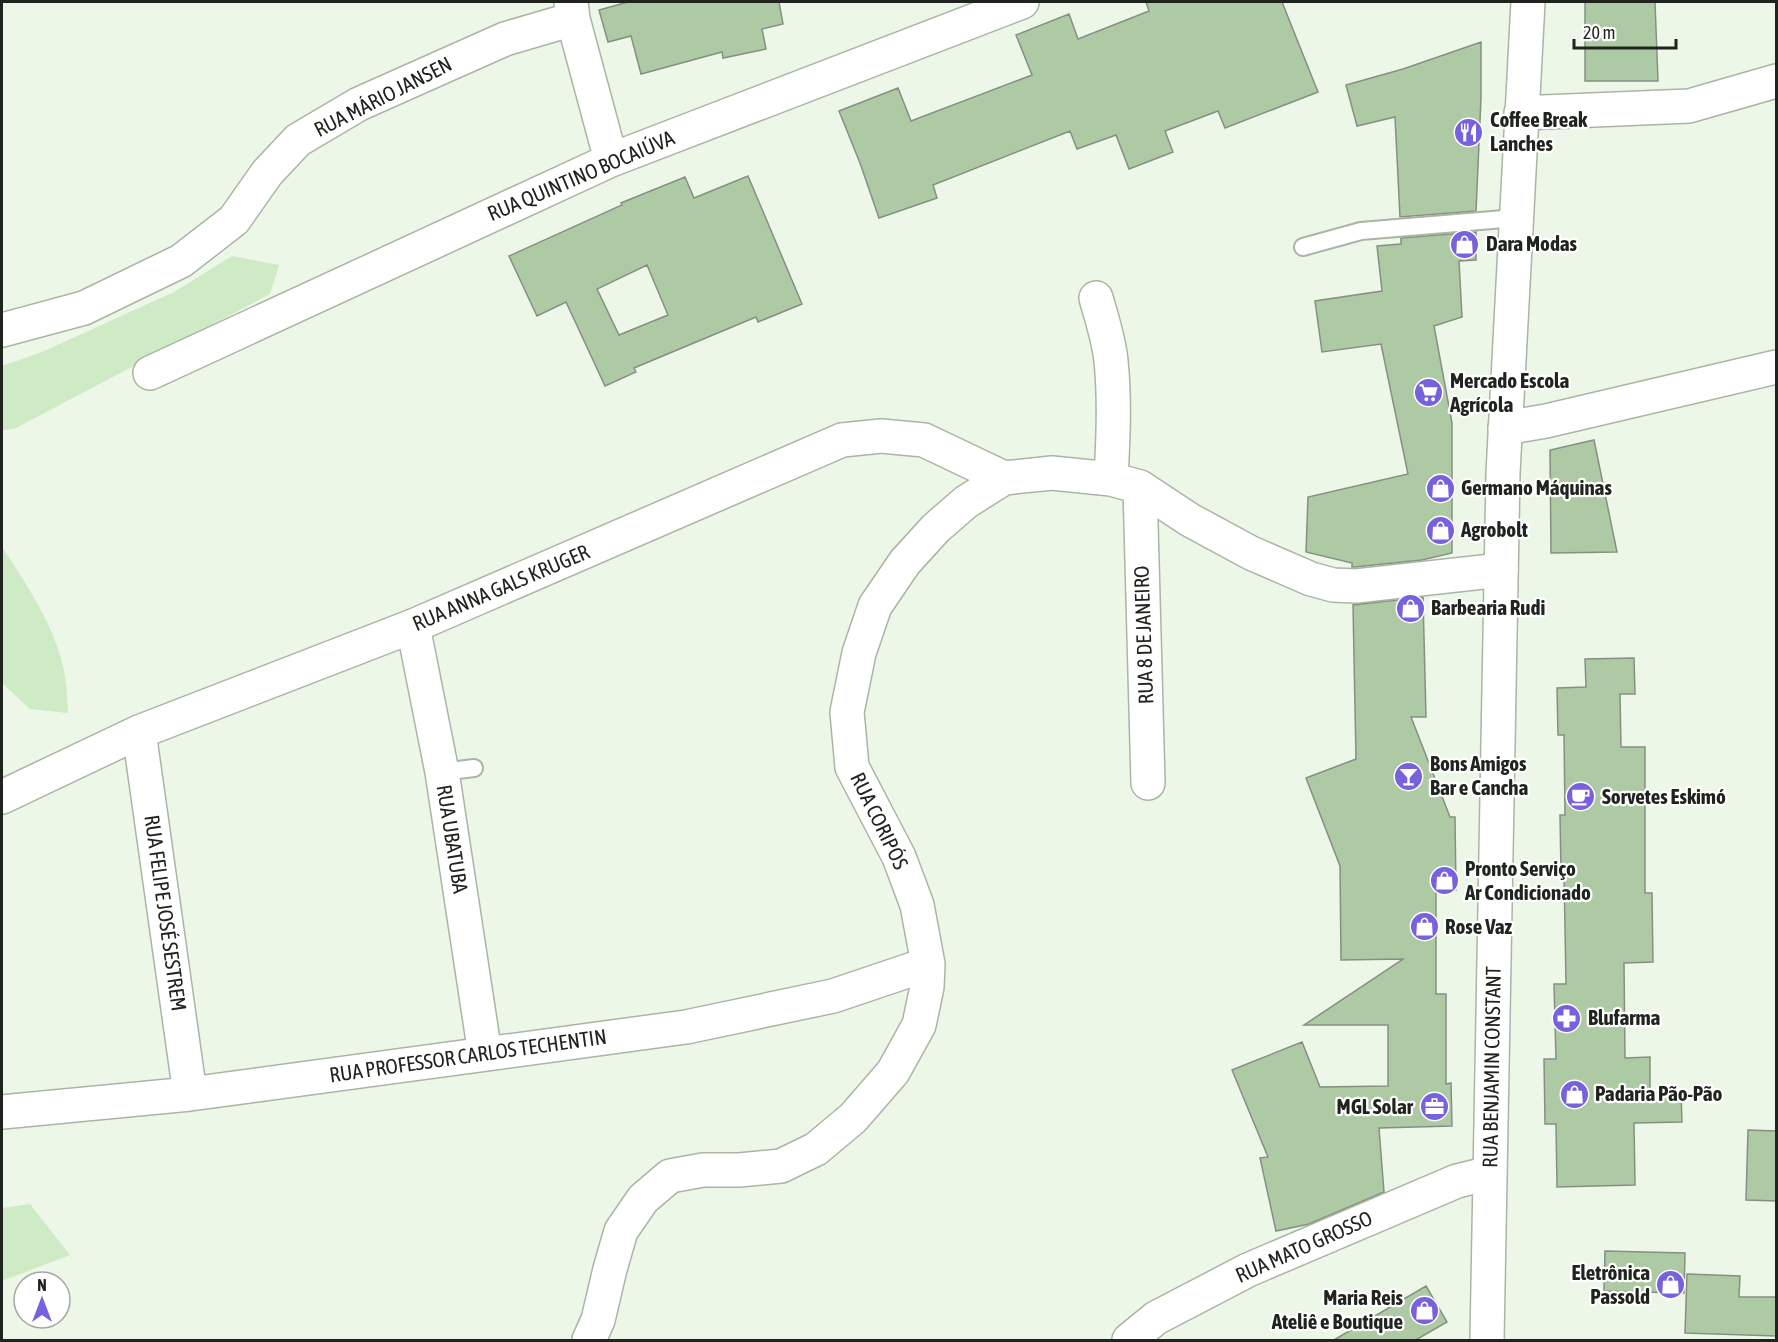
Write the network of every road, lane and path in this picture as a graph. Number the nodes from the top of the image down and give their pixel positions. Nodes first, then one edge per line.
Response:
1 (1022, 2) edge
2 (1528, 2) edge
3 (572, 10) edge
4 (1776, 81) edge
5 (1521, 113) junction
6 (611, 160) junction
7 (1515, 218) junction
8 (1303, 247) dead end
9 (1096, 298) dead end
10 (2, 330) edge
11 (1776, 367) edge
12 (150, 373) dead end
13 (1505, 428) junction
14 (1004, 478) junction
15 (1125, 483) junction
16 (1501, 570) junction
17 (413, 626) junction
18 (139, 732) junction
19 (474, 768) dead end
20 (442, 771) junction
21 (1148, 783) dead end
22 (2, 797) edge
23 (928, 964) junction
24 (485, 1054) junction
25 (190, 1094) junction
26 (2, 1112) edge
27 (1490, 1173) junction
28 (589, 1341) edge
29 (1130, 1341) edge
30 (1487, 1341) edge

1 - 6 street, RUA QUINTINO BOCAIÚVA
2 - 5 street, RUA BENJAMIN CONSTANT
3 - 6 street
3 - 10 street, RUA MÁRIO JANSEN
4 - 5 street
5 - 7 street, RUA BENJAMIN CONSTANT
6 - 12 street, RUA QUINTINO BOCAIÚVA
7 - 8 lane
7 - 13 street, RUA BENJAMIN CONSTANT
9 - 15 street, RUA 8 DE JANEIRO
11 - 13 street
13 - 16 street, RUA BENJAMIN CONSTANT
14 - 15 street, RUA CORIPÓS
14 - 17 street, RUA ANNA GALS KRUGER
14 - 23 street, RUA CORIPÓS
15 - 16 street, RUA CORIPÓS
15 - 21 street, RUA 8 DE JANEIRO
16 - 27 street, RUA BENJAMIN CONSTANT
17 - 18 street, RUA ANNA GALS KRUGER
17 - 20 street, RUA UBATUBA
18 - 22 street, RUA ANNA GALS KRUGER
18 - 25 street, RUA FELIPE JOSÉ SESTREM
19 - 20 lane
20 - 24 street, RUA UBATUBA
23 - 24 street, RUA PROFESSOR CARLOS TECHENTIN
23 - 28 street, RUA CORIPÓS
24 - 25 street, RUA PROFESSOR CARLOS TECHENTIN
25 - 26 street, RUA PROFESSOR CARLOS TECHENTIN
27 - 29 street, RUA MATO GROSSO
27 - 30 street, RUA BENJAMIN CONSTANT

